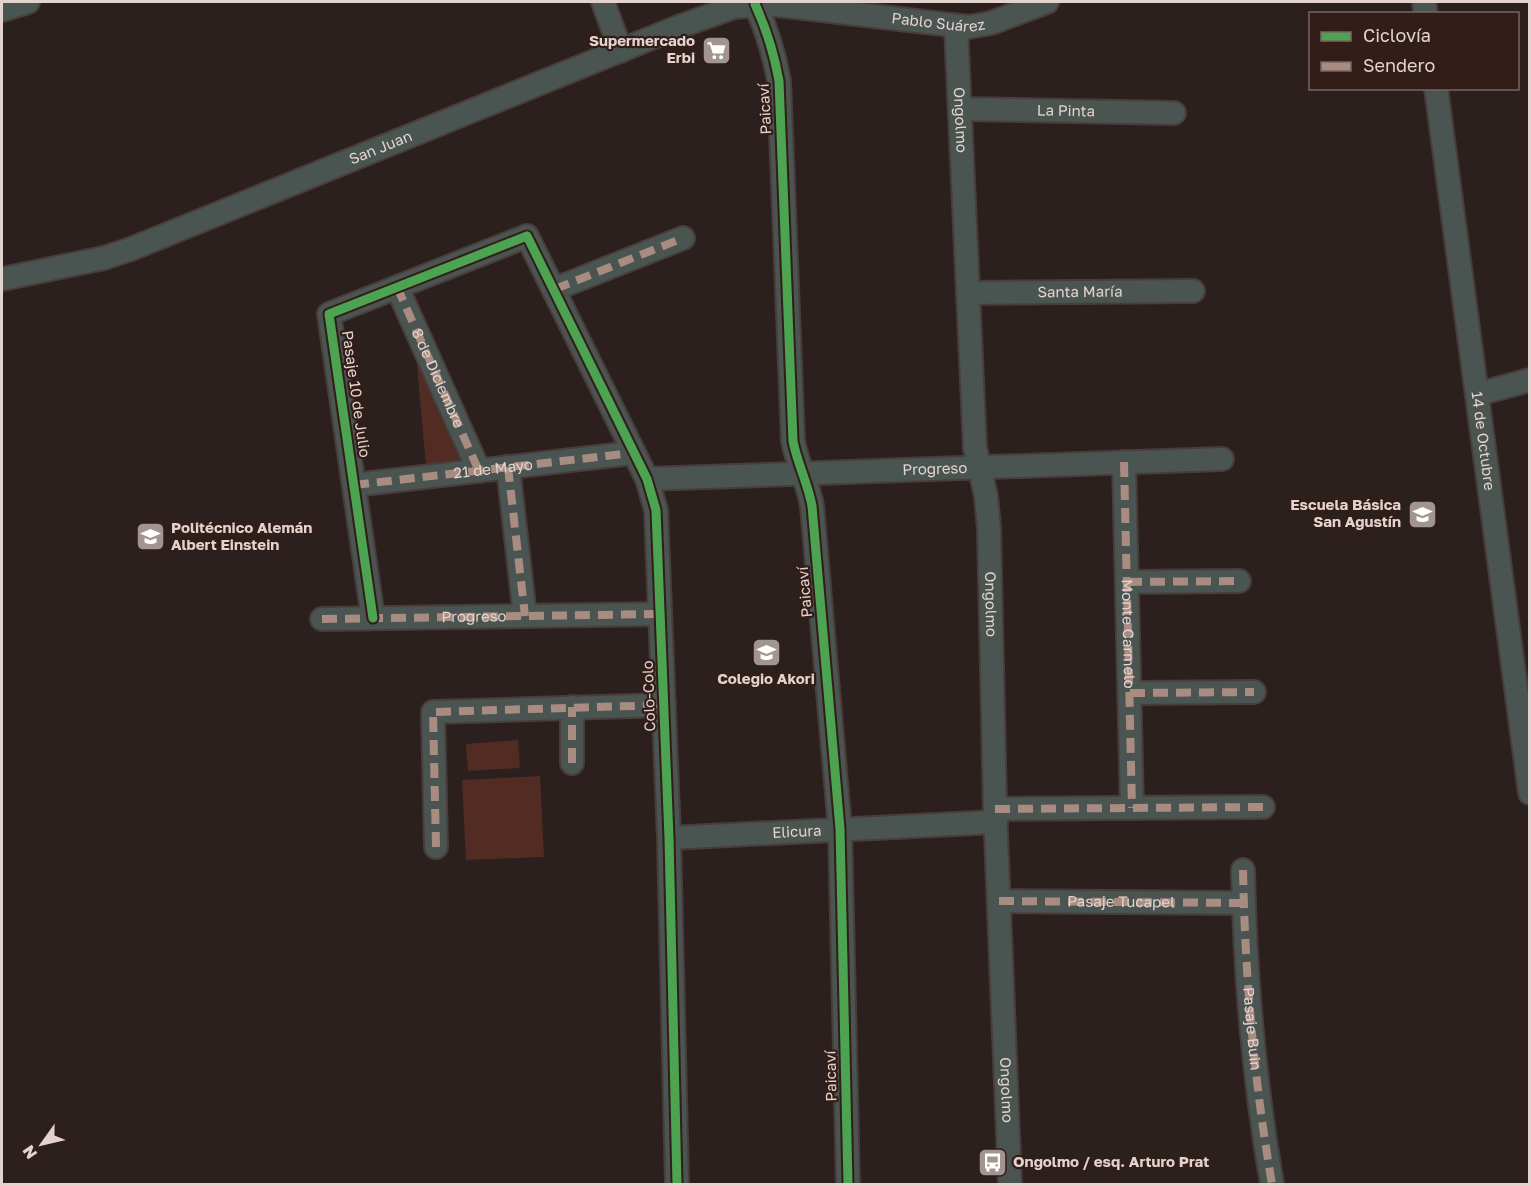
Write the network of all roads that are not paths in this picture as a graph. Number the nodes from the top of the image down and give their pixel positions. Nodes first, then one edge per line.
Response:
1 (28, 2) edge
2 (603, 2) edge
3 (1047, 2) edge
4 (755, 4) junction
5 (2, 10) edge
6 (913, 11) edge
7 (956, 26) junction
8 (621, 51) junction
9 (1436, 90) edge
10 (960, 109) junction
11 (1174, 113) dead end
12 (527, 236) joint
13 (682, 238) dead end
14 (2, 279) edge
15 (397, 287) junction
16 (555, 289) junction
17 (1193, 291) dead end
18 (968, 293) junction
19 (1530, 380) edge
20 (1478, 394) junction
21 (632, 453) junction
22 (1222, 459) dead end
23 (1124, 462) junction
24 (508, 467) junction
25 (979, 467) junction
26 (479, 471) junction
27 (803, 473) junction
28 (646, 479) junction
29 (354, 485) junction
30 (1239, 581) dead end
31 (1127, 582) junction
32 (660, 614) junction
33 (525, 616) junction
34 (373, 618) junction
35 (322, 619) dead end
36 (1254, 692) dead end
37 (1130, 693) junction
38 (664, 705) junction
39 (572, 708) junction
40 (572, 763) dead end
41 (1530, 793) edge
42 (1263, 807) dead end
43 (1132, 808) junction
44 (995, 815) junction
45 (840, 829) junction
46 (669, 838) junction
47 (436, 847) dead end
48 (1243, 870) dead end
49 (999, 901) junction
50 (1244, 903) junction
51 (677, 1185) edge
52 (848, 1185) edge
53 (1010, 1185) edge
54 (1272, 1185) edge

1 - 5 street
2 - 8 street
3 - 7 street, Pablo Suárez
4 - 6 street, Pablo Suárez
4 - 8 street, San Juan
4 - 27 street, Paicaví
6 - 7 street, Pablo Suárez
7 - 10 street, Ongolmo
8 - 14 street, San Juan
9 - 20 street, 14 de Octubre
10 - 11 street, La Pinta
10 - 18 street, Ongolmo
12 - 15 street, Pasaje 10 de Julio
12 - 16 street, Colo-Colo
13 - 16 street
15 - 26 street, 8 de Diciembre
15 - 29 street, Pasaje 10 de Julio
16 - 21 street, Colo-Colo
17 - 18 street, Santa María
18 - 25 street, Ongolmo
19 - 20 street
20 - 41 street, 14 de Octubre
21 - 24 street, 21 de Mayo
21 - 28 street, Colo-Colo
22 - 23 street, Progreso
23 - 25 street, Progreso
23 - 31 street, Monte Carmelo
24 - 26 street, 21 de Mayo
24 - 33 street
25 - 27 street, Progreso
25 - 44 street, Ongolmo
26 - 29 street, 21 de Mayo
27 - 28 street, Progreso
27 - 45 street, Paicaví
28 - 32 street, Colo-Colo
29 - 34 street, Pasaje 10 de Julio
30 - 31 street
31 - 37 street, Monte Carmelo
32 - 33 street, Progreso
32 - 38 street, Colo-Colo
33 - 34 street, Progreso
34 - 35 street, Progreso
36 - 37 street
37 - 43 street, Monte Carmelo
38 - 39 street
38 - 46 street, Colo-Colo
39 - 40 street
39 - 47 street
42 - 43 street, Elicura
43 - 44 street, Elicura
44 - 45 street, Elicura
44 - 49 street, Ongolmo
45 - 46 street, Elicura
45 - 52 street, Paicaví
46 - 51 street, Colo-Colo
48 - 50 street, Pasaje Buin
49 - 50 street, Pasaje Tucapel
49 - 53 street, Ongolmo
50 - 54 street, Pasaje Buin

